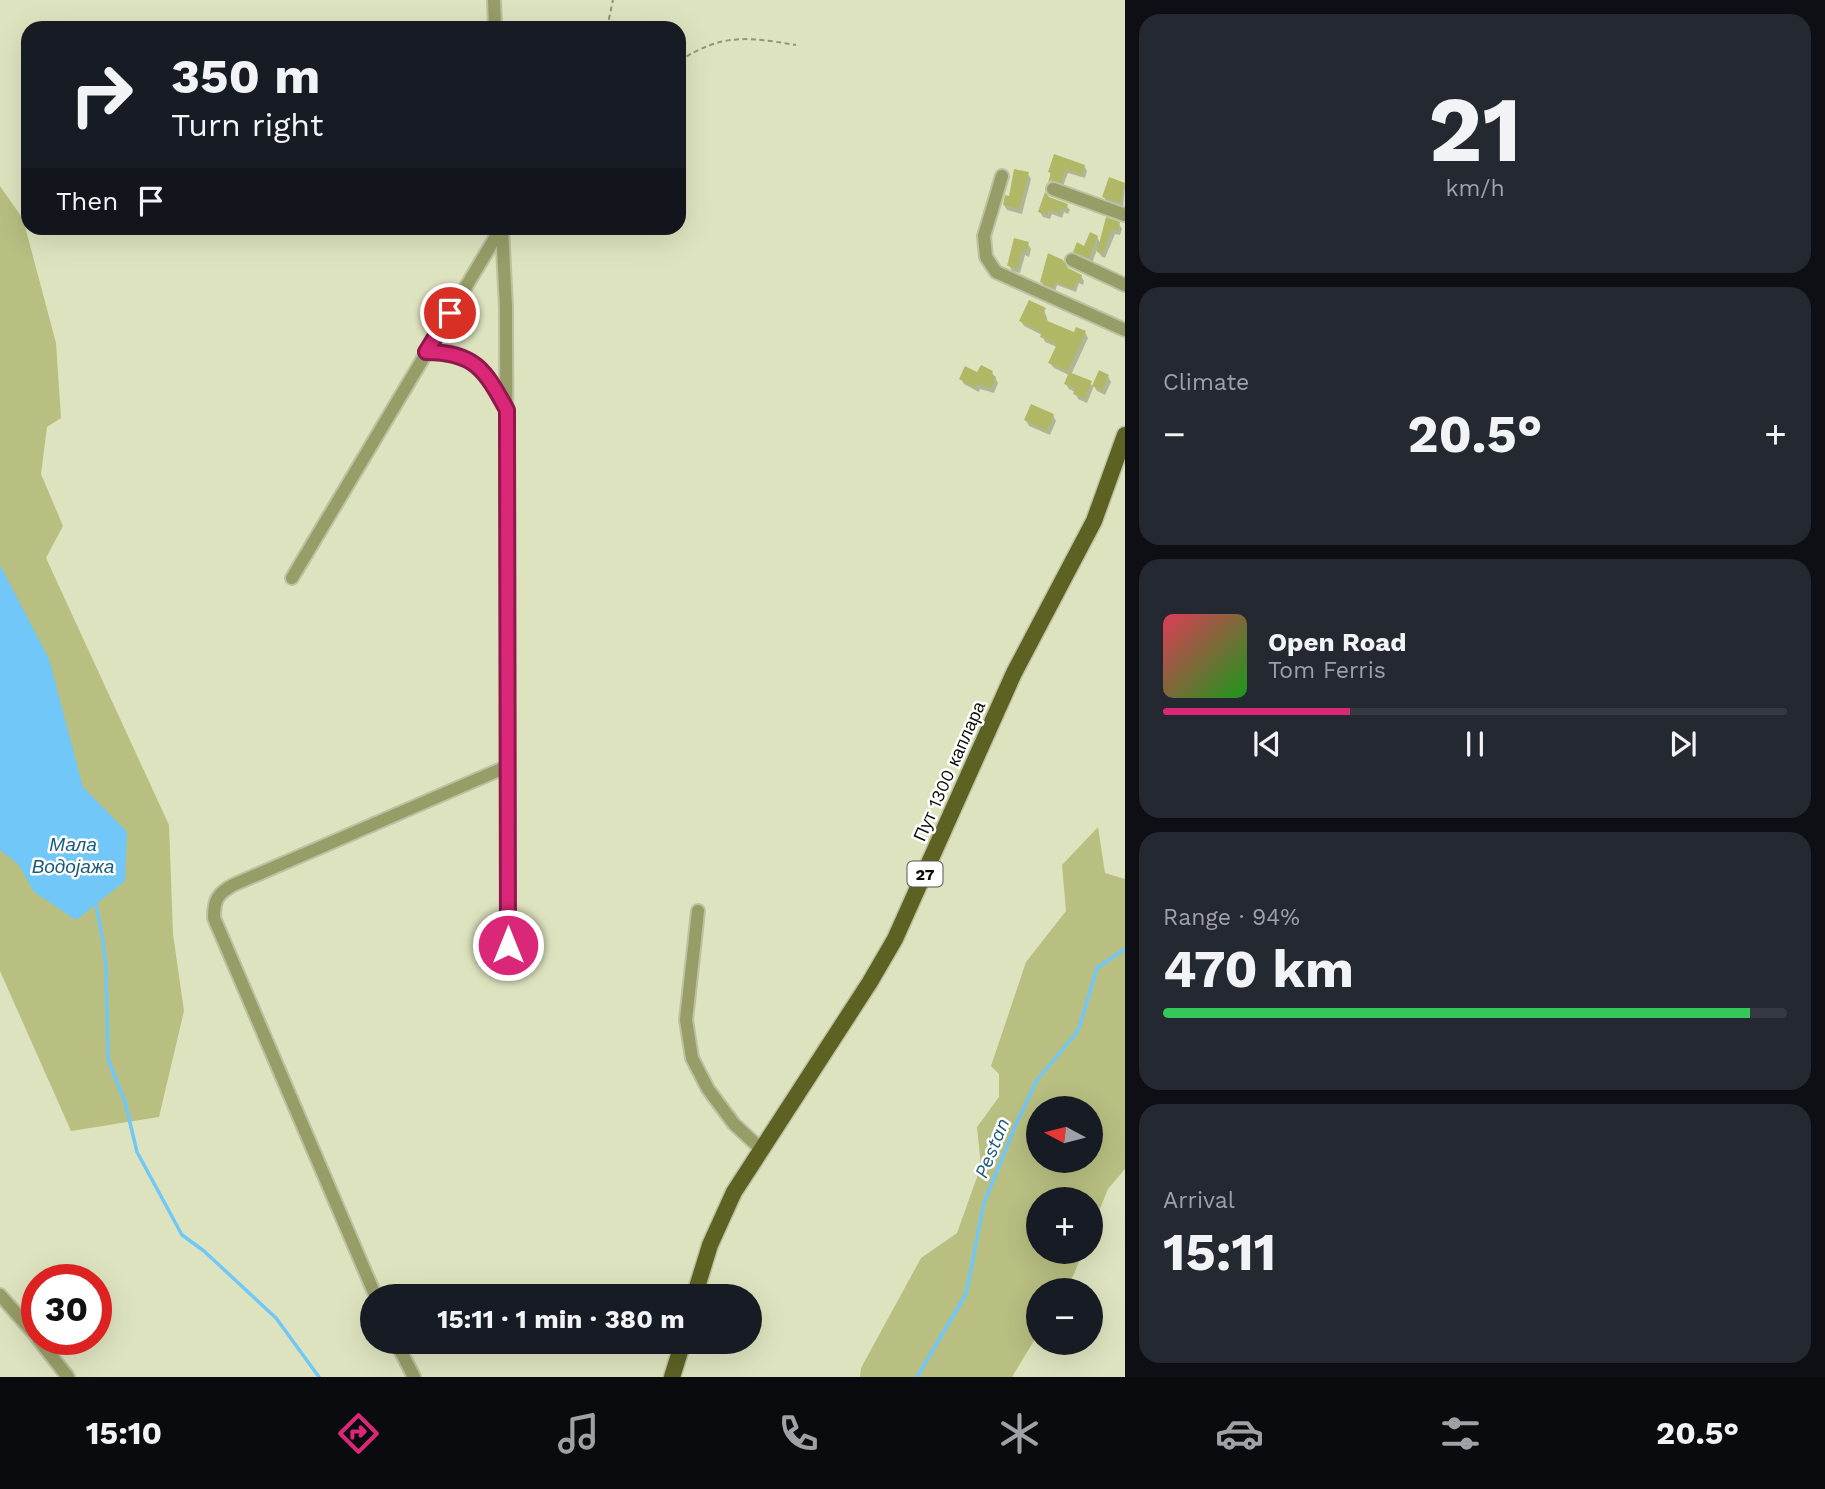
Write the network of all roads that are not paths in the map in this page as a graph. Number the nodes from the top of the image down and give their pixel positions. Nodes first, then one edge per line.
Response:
1 (494, 0) edge
2 (495, 21) edge
3 (1002, 176) dead end
4 (1053, 189) dead end
5 (1125, 215) edge
6 (497, 235) edge
7 (501, 235) edge
8 (1072, 260) dead end
9 (1125, 285) edge
10 (1125, 330) edge
11 (426, 352) junction
12 (507, 410) junction
13 (1125, 435) edge
14 (292, 578) dead end
15 (506, 767) junction
16 (698, 911) dead end
17 (508, 945) dead end
18 (761, 1149) junction
19 (370, 1284) edge
20 (698, 1284) edge
21 (0, 1294) edge
22 (21, 1318) edge
23 (402, 1354) edge
24 (679, 1354) edge
25 (51, 1355) edge
26 (68, 1377) edge
27 (414, 1377) edge
28 (672, 1377) edge

1 - 2 street
3 - 10 street
4 - 5 street
6 - 11 street
7 - 12 street
8 - 9 street
11 - 12 street
11 - 14 street
12 - 15 street
13 - 18 main road, Пут 1300 каплара / 27
15 - 17 street
15 - 19 street
16 - 18 street
18 - 20 main road, Пут 1300 каплара / 27
21 - 22 street
23 - 27 street
24 - 28 main road
25 - 26 street

